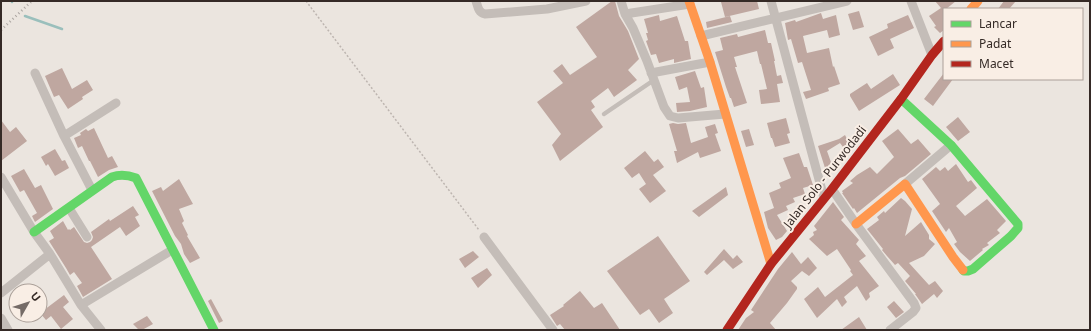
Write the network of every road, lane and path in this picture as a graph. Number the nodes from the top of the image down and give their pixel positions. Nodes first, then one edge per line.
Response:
1 (306, 1) edge
2 (476, 1) edge
3 (586, 1) edge
4 (621, 1) edge
5 (771, 1) edge
6 (847, 1) edge
7 (911, 1) edge
8 (689, 3) edge
9 (545, 5) edge
10 (626, 14) junction
11 (775, 18) junction
12 (701, 36) junction
13 (943, 42) edge
14 (932, 55) junction
15 (710, 62) junction
16 (35, 73) dead end
17 (652, 77) junction
18 (901, 99) junction
19 (116, 104) dead end
20 (604, 114) dead end
21 (725, 114) junction
22 (64, 136) junction
23 (951, 145) junction
24 (1, 177) edge
25 (905, 184) junction
26 (832, 188) junction
27 (92, 190) junction
28 (824, 198) junction
29 (69, 208) junction
30 (856, 224) junction
31 (34, 232) junction
32 (87, 237) dead end
33 (484, 237) joint
34 (172, 250) junction
35 (50, 254) junction
36 (771, 264) junction
37 (1, 293) edge
38 (81, 305) junction
39 (1, 318) edge
40 (8, 330) edge
41 (100, 330) edge
42 (214, 330) edge
43 (553, 330) edge
44 (727, 330) edge
45 (890, 330) edge

1 - 33 path
2 - 9 street
3 - 9 street
4 - 10 street
5 - 11 street
6 - 11 street
7 - 14 street
8 - 10 street
8 - 12 street
10 - 17 street
11 - 12 street
11 - 28 street
12 - 15 street
13 - 14 street, Jalan Solo - Purwodadi
14 - 18 street, Jalan Solo - Purwodadi
15 - 17 street
15 - 21 street
16 - 22 street
17 - 20 lane
17 - 21 street
18 - 23 street
18 - 26 street, Jalan Solo - Purwodadi
19 - 22 street
21 - 36 street
22 - 27 street
23 - 25 street
23 - 25 street
24 - 31 street
25 - 30 street
26 - 28 street, Jalan Solo - Purwodadi
26 - 30 street
27 - 29 street
27 - 34 street
28 - 36 street, Jalan Solo - Purwodadi
29 - 31 street
29 - 32 street
30 - 45 street
31 - 35 street
33 - 43 street
34 - 38 street
34 - 42 street
35 - 37 street
35 - 38 street
36 - 44 street, Jalan Solo - Purwodadi
38 - 41 street
39 - 40 street

